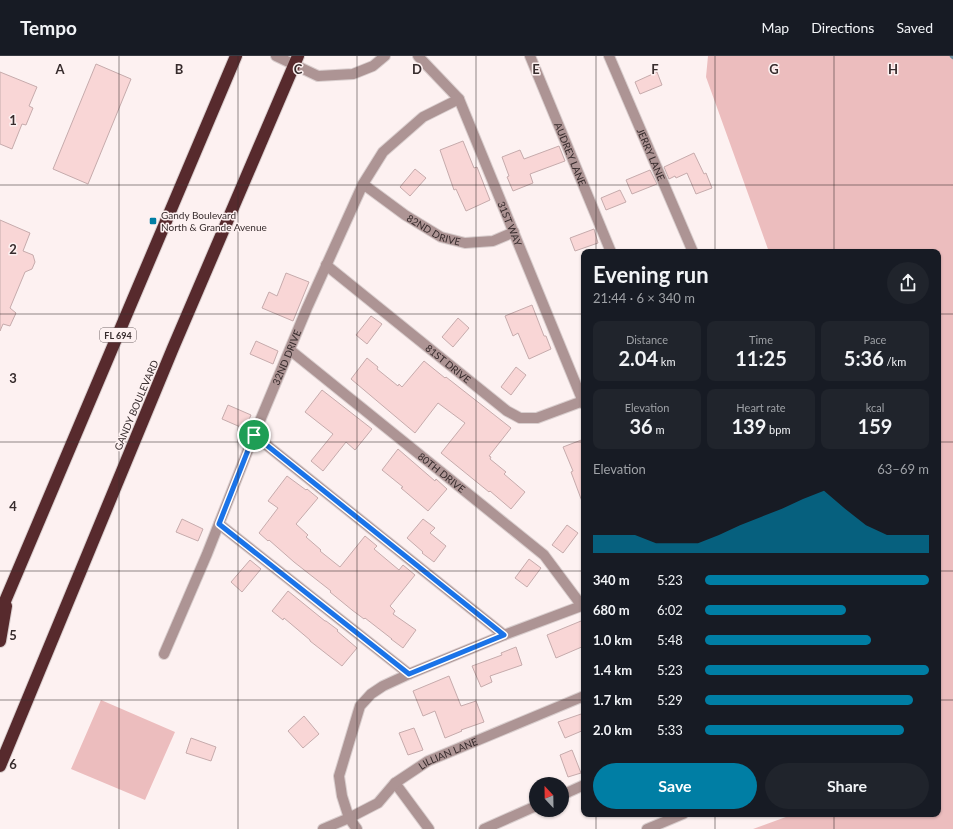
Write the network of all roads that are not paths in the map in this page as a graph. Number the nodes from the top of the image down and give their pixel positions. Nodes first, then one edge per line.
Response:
1 (236, 56) edge
2 (276, 56) edge
3 (385, 56) edge
4 (418, 56) edge
5 (530, 56) edge
6 (609, 56) edge
7 (297, 60) edge
8 (459, 99) junction
9 (363, 184) junction
10 (514, 232) junction
11 (610, 249) edge
12 (692, 249) edge
13 (326, 265) junction
14 (290, 350) junction
15 (581, 397) edge
16 (581, 403) edge
17 (254, 435) junction
18 (219, 524) junction
19 (7, 596) junction
20 (581, 603) edge
21 (581, 607) edge
22 (0, 613) edge
23 (504, 635) junction
24 (0, 641) edge
25 (164, 654) dead end
26 (409, 674) junction
27 (581, 697) edge
28 (0, 766) edge
29 (395, 784) junction
30 (581, 786) edge
31 (569, 792) edge
32 (529, 809) edge
33 (676, 817) edge
34 (349, 818) junction
35 (322, 829) edge
36 (357, 829) edge
37 (430, 829) edge
38 (484, 829) edge
39 (647, 829) edge

1 - 19 highway, FL 694
2 - 7 street
3 - 7 street
4 - 8 street, 31ST WAY
5 - 11 street, AUDREY LANE
6 - 12 street, JERRY LANE
7 - 28 highway, GANDY BOULEVARD
8 - 9 street, 32ND DRIVE
8 - 10 street, 31ST WAY
9 - 10 street, 82ND DRIVE
9 - 13 street, 32ND DRIVE
10 - 15 street, 31ST WAY
13 - 14 street, 32ND DRIVE
13 - 16 street, 81ST DRIVE
14 - 17 street, 32ND DRIVE
14 - 20 street, 80TH DRIVE
17 - 18 street, 32ND DRIVE
17 - 23 street
18 - 25 street, 32ND DRIVE
18 - 26 street
19 - 22 highway, FL 694
19 - 24 highway
21 - 23 street
23 - 26 street
26 - 34 street
27 - 29 street, LILLIAN LANE
29 - 34 street, LILLIAN LANE
29 - 37 street
30 - 31 street
32 - 38 street
33 - 39 street
34 - 35 street, LILLIAN LANE
34 - 36 street

